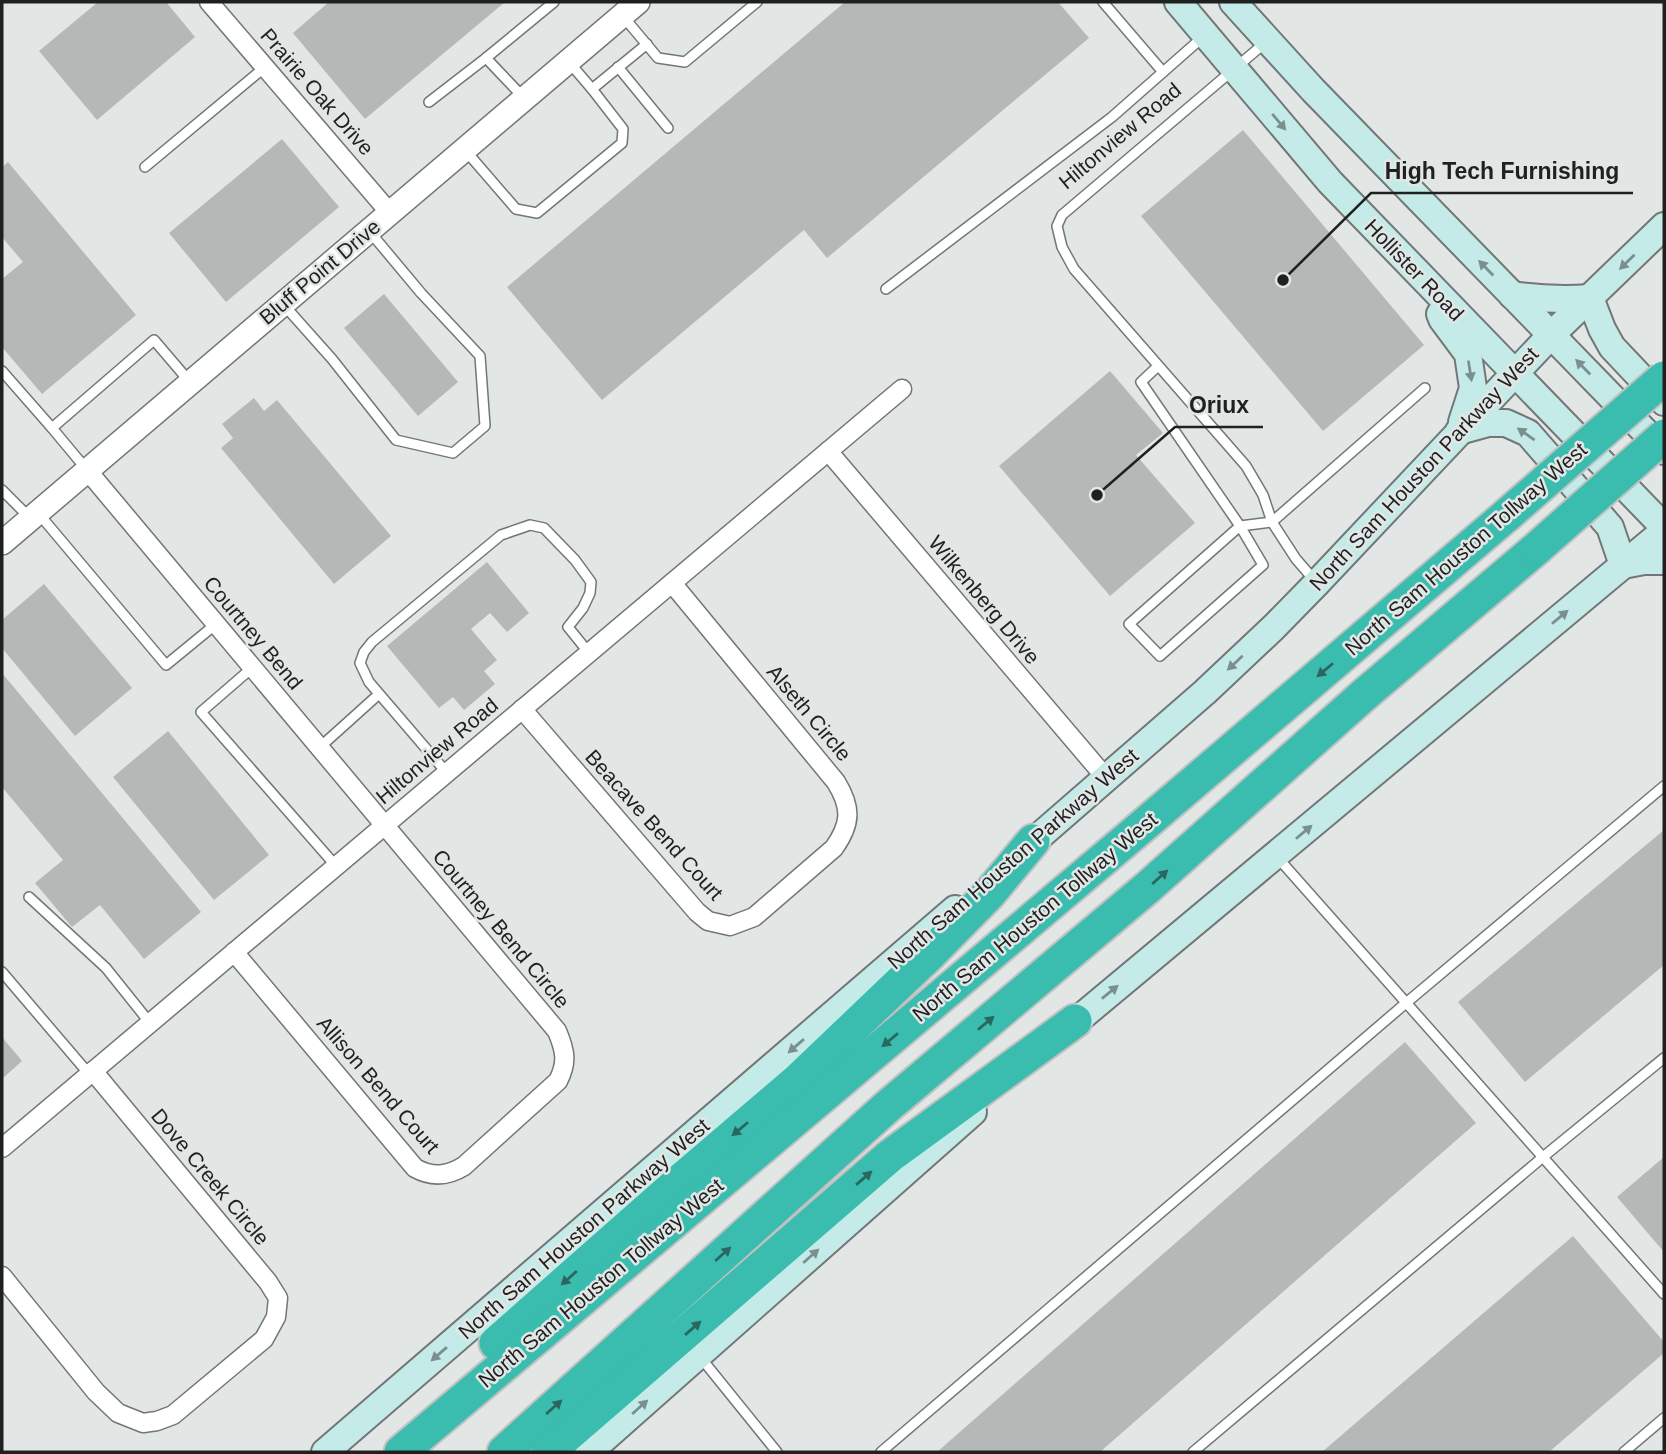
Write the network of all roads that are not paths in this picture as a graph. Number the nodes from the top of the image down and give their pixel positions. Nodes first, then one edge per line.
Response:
1 (554, 2) edge
2 (757, 2) edge
3 (1103, 2) edge
4 (1178, 2) edge
5 (1233, 2) edge
6 (215, 4) edge
7 (630, 8) edge
8 (1206, 35) junction
9 (1268, 41) junction
10 (647, 44) junction
11 (486, 58) junction
12 (568, 61) junction
13 (265, 67) junction
14 (618, 67) junction
15 (1235, 69) junction
16 (1163, 72) junction
17 (592, 89) junction
18 (525, 98) junction
19 (429, 102) dead end
20 (668, 128) dead end
21 (464, 149) junction
22 (145, 167) dead end
23 (390, 213) junction
24 (1664, 226) edge
25 (369, 230) junction
26 (1432, 288) junction
27 (886, 289) dead end
28 (1513, 295) junction
29 (1590, 298) junction
30 (283, 304) junction
31 (1551, 335) junction
32 (1664, 359) edge
33 (1158, 366) junction
34 (2, 371) edge
35 (1514, 373) junction
36 (1664, 378) edge
37 (190, 382) junction
38 (1425, 388) dead end
39 (902, 389) dead end
40 (1664, 402) edge
41 (52, 428) junction
42 (1459, 431) junction
43 (1664, 436) edge
44 (828, 451) junction
45 (1664, 451) edge
46 (1575, 455) junction
47 (87, 470) junction
48 (2, 489) edge
49 (34, 515) junction
50 (1272, 522) junction
51 (1240, 526) junction
52 (1664, 529) edge
53 (2, 543) edge
54 (1664, 561) edge
55 (1623, 565) junction
56 (672, 583) junction
57 (1317, 583) junction
58 (216, 624) junction
59 (589, 653) junction
60 (253, 667) junction
61 (379, 694) junction
62 (522, 709) junction
63 (320, 748) junction
64 (447, 773) junction
65 (1106, 778) junction
66 (1664, 786) edge
67 (384, 825) junction
68 (1034, 841) junction
69 (1276, 856) junction
70 (336, 866) junction
71 (800, 877) joint
72 (29, 897) dead end
73 (234, 953) junction
74 (2, 972) edge
75 (1406, 1003) junction
76 (1075, 1021) junction
77 (150, 1023) junction
78 (1664, 1058) edge
79 (564, 1069) joint
80 (91, 1073) junction
81 (2, 1148) edge
82 (1542, 1157) junction
83 (2, 1276) edge
84 (1664, 1294) edge
85 (699, 1355) junction
86 (1664, 1418) edge
87 (325, 1452) edge
88 (375, 1452) edge
89 (401, 1452) edge
90 (504, 1452) edge
91 (548, 1452) edge
92 (589, 1452) edge
93 (777, 1452) edge
94 (881, 1452) edge
95 (1193, 1452) edge
96 (1624, 1452) edge

1 - 11 lane
2 - 10 lane
3 - 16 lane
4 - 8 main road, Hollister Road
5 - 9 main road
6 - 13 street, Prairie Oak Drive
7 - 10 lane
7 - 12 street, Bluff Point Drive
8 - 15 main road, Hollister Road
8 - 16 lane
9 - 15 lane, Hiltonview Road
28 -> 9 main road
10 - 14 lane
11 - 18 lane
11 - 19 lane
12 - 17 lane
12 - 18 street, Bluff Point Drive
13 - 22 lane
13 - 23 street, Prairie Oak Drive
14 - 17 lane
14 - 20 lane
15 -> 26 main road, Hollister Road
15 - 33 lane, Hiltonview Road
16 - 27 lane
17 - 21 lane
18 - 21 street, Bluff Point Drive
21 - 23 street, Bluff Point Drive
23 - 25 street, Bluff Point Drive
24 -> 29 main road, North Sam Houston Parkway West
25 - 30 street, Bluff Point Drive
25 - 30 lane
26 - 35 main road, Hollister Road
26 -> 42 main road
28 - 29 main road
28 - 31 main road
29 - 31 main road, North Sam Houston Parkway West
29 - 40 main road
30 - 37 street, Bluff Point Drive
31 - 35 main road, North Sam Houston Parkway West
45 -> 31 main road
32 - 46 highway, bridge
33 - 50 lane, Hiltonview Road
33 - 51 lane
34 - 41 lane
35 - 42 main road, North Sam Houston Parkway West
35 - 52 main road, Hollister Road
36 - 46 highway, North Sam Houston Tollway West, bridge
37 - 41 lane
37 - 47 street, Bluff Point Drive
38 - 50 lane
39 - 44 street, Hiltonview Road
41 - 47 lane
55 -> 42 main road
42 - 57 main road, North Sam Houston Parkway West
90 -> 43 highway, North Sam Houston Tollway West, bridge
44 - 56 street, Hiltonview Road
44 - 65 street, Wilkenberg Drive
46 -> 89 highway, North Sam Houston Tollway West, bridge
47 - 49 street, Bluff Point Drive
47 - 58 street, Courtney Bend
48 - 49 lane
49 - 53 street, Bluff Point Drive
49 - 58 lane
50 - 51 lane
50 - 57 lane, Hiltonview Road
51 - 51 lane
52 - 55 main road
54 - 55 main road
69 -> 55 main road
56 - 59 street, Hiltonview Road
56 - 71 street, Alseth Circle
57 -> 65 main road, North Sam Houston Parkway West
58 - 60 street, Courtney Bend
59 - 61 lane
59 - 62 street, Hiltonview Road
60 - 63 street, Courtney Bend
60 - 70 lane
61 - 63 lane
61 - 64 lane
62 - 64 street, Hiltonview Road
62 - 71 street, Beacave Bend Court
63 - 67 street, Courtney Bend
64 - 67 street, Hiltonview Road
65 - 68 main road, North Sam Houston Parkway West
66 - 75 lane
67 - 70 street, Hiltonview Road
67 - 79 street, Courtney Bend Circle
68 -> 87 main road, North Sam Houston Parkway West
68 -> 88 highway
69 - 75 lane
76 -> 69 main road
70 - 73 street, Hiltonview Road
72 - 77 lane
73 - 77 street, Hiltonview Road
73 - 79 street, Allison Bend Court
74 - 80 lane
75 - 82 lane
75 - 94 lane
85 -> 76 main road
91 -> 76 highway
77 - 80 street, Hiltonview Road
78 - 82 lane
80 - 81 street, Hiltonview Road
80 - 83 street, Dove Creek Circle
82 - 84 lane
82 - 95 lane
92 -> 85 main road
85 - 93 lane
86 - 96 lane

